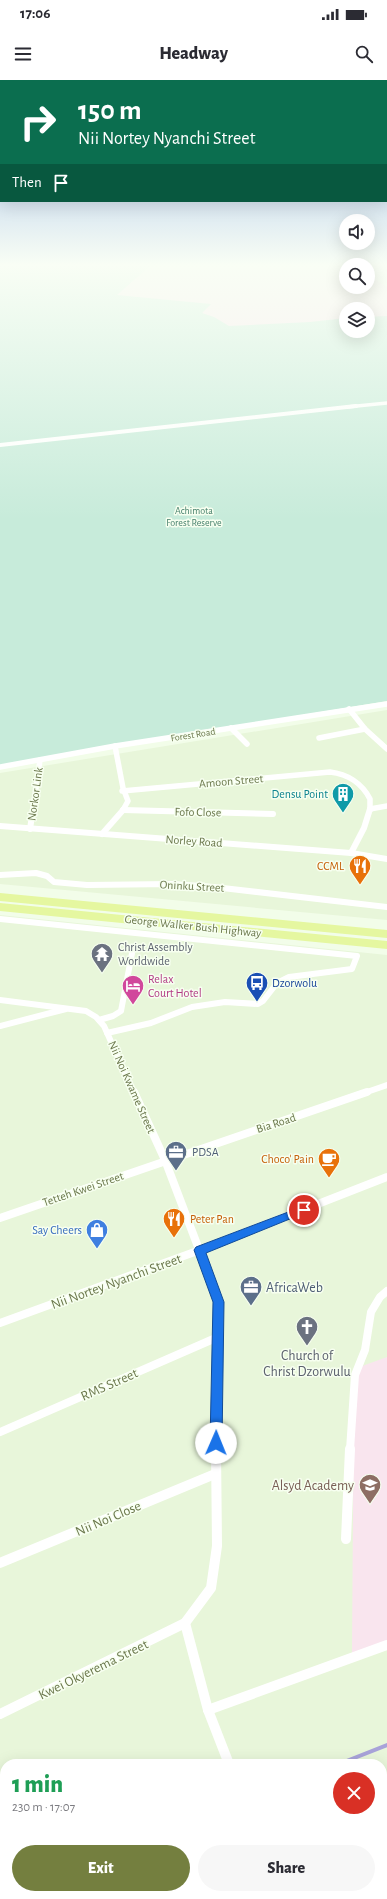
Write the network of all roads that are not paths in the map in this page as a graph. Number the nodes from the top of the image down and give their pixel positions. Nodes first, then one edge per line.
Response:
1 (387, 403) edge
2 (0, 445) edge
3 (387, 704) edge
4 (349, 710) junction
5 (231, 728) junction
6 (365, 729) junction
7 (319, 738) dead end
8 (247, 744) dead end
9 (115, 746) junction
10 (387, 749) edge
11 (40, 760) junction
12 (0, 767) edge
13 (122, 791) junction
14 (387, 806) edge
15 (370, 809) junction
16 (123, 810) junction
17 (273, 814) dead end
18 (0, 826) edge
19 (30, 829) junction
20 (102, 834) junction
21 (351, 854) junction
22 (387, 859) edge
23 (0, 875) edge
24 (0, 897) edge
25 (0, 907) edge
26 (387, 907) edge
27 (0, 920) edge
28 (387, 934) edge
29 (387, 947) edge
30 (133, 948) dead end
31 (0, 1000) edge
32 (72, 1008) junction
33 (99, 1020) junction
34 (0, 1026) edge
35 (107, 1033) junction
36 (387, 1085) edge
37 (165, 1160) junction
38 (387, 1177) edge
39 (0, 1218) edge
40 (200, 1250) junction
41 (387, 1291) edge
42 (0, 1323) edge
43 (218, 1337) junction
44 (0, 1432) edge
45 (215, 1474) junction
46 (346, 1539) dead end
47 (0, 1563) edge
48 (185, 1623) junction
49 (387, 1645) edge
50 (208, 1710) junction
51 (0, 1714) edge
52 (227, 1759) edge

1 - 2 street
3 - 4 street, Forest Road
4 - 5 street, Forest Road
4 - 6 street
5 - 8 street
5 - 9 street, Forest Road
6 - 7 street
6 - 10 street
9 - 11 street, Forest Road
9 - 13 street
11 - 12 street, Forest Road
11 - 19 street, Norkor Link
13 - 15 street, Amoon Street
13 - 16 street
14 - 15 street
15 - 21 street
16 - 17 street, Fofo Close
16 - 20 street
18 - 19 street, Norley Road
19 - 20 street, Norley Road
20 - 21 street, Norley Road
21 - 22 street, Norley Road
23 - 26 street, Oninku Street
24 - 28 highway, George Walker Bush Highway
25 - 29 highway, George Walker Bush Highway
27 - 35 street
30 - 33 street
31 - 32 street, Nii Noi Kwame Street
32 - 33 street, Nii Noi Kwame Street
32 - 34 street
33 - 35 street, Nii Noi Kwame Street
35 - 37 street, Nii Noi Kwame Street
36 - 37 street, Bia Road
37 - 39 street, Tetteh Kwei Street
37 - 40 street, Nii Noi Kwame Street
38 - 40 street, Nii Nortey Nyanchi Street
40 - 42 street, Nii Nortey Nyanchi Street
40 - 43 street, Nii Noi Kwame Street
41 - 46 street
43 - 44 street, RMS Street
43 - 45 street, Nii Noi Kwame Street
45 - 47 street, Nii Noi Close
45 - 48 street, Nii Noi Kwame Street
48 - 50 street
48 - 51 street, Kwei Okyerema Street
49 - 50 street
50 - 52 street

